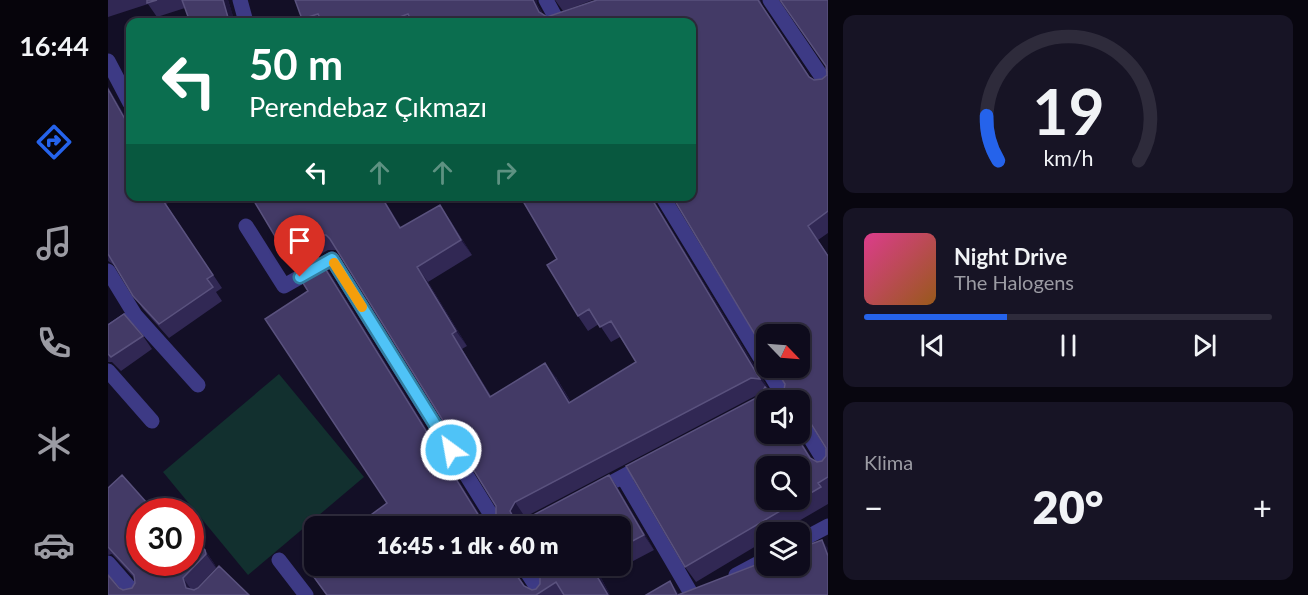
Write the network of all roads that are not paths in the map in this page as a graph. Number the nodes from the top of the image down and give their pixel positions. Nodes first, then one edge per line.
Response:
1 (240, 0) edge
2 (546, 0) edge
3 (770, 0) edge
4 (245, 18) edge
5 (561, 18) edge
6 (108, 62) edge
7 (828, 86) edge
8 (126, 96) edge
9 (665, 201) edge
10 (246, 226) dead end
11 (108, 271) edge
12 (135, 315) junction
13 (108, 333) edge
14 (108, 371) edge
15 (198, 385) dead end
16 (774, 390) edge
17 (152, 421) dead end
18 (810, 437) edge
19 (664, 455) edge
20 (828, 467) edge
21 (623, 477) junction
22 (581, 499) edge
23 (492, 516) edge
24 (828, 526) edge
25 (810, 536) edge
26 (279, 560) dead end
27 (108, 563) edge
28 (756, 564) edge
29 (530, 576) edge
30 (709, 590) edge
31 (136, 595) edge
32 (306, 595) edge
33 (542, 595) edge
34 (692, 595) edge

1 - 4 street
2 - 5 street
3 - 7 street
6 - 8 street
9 - 16 street
10 - 23 street
11 - 12 street
12 - 13 street
12 - 15 street
14 - 17 street
18 - 20 street
19 - 21 street
21 - 22 street
21 - 34 street
24 - 25 street
26 - 32 street
27 - 31 street
28 - 30 street
29 - 33 street

